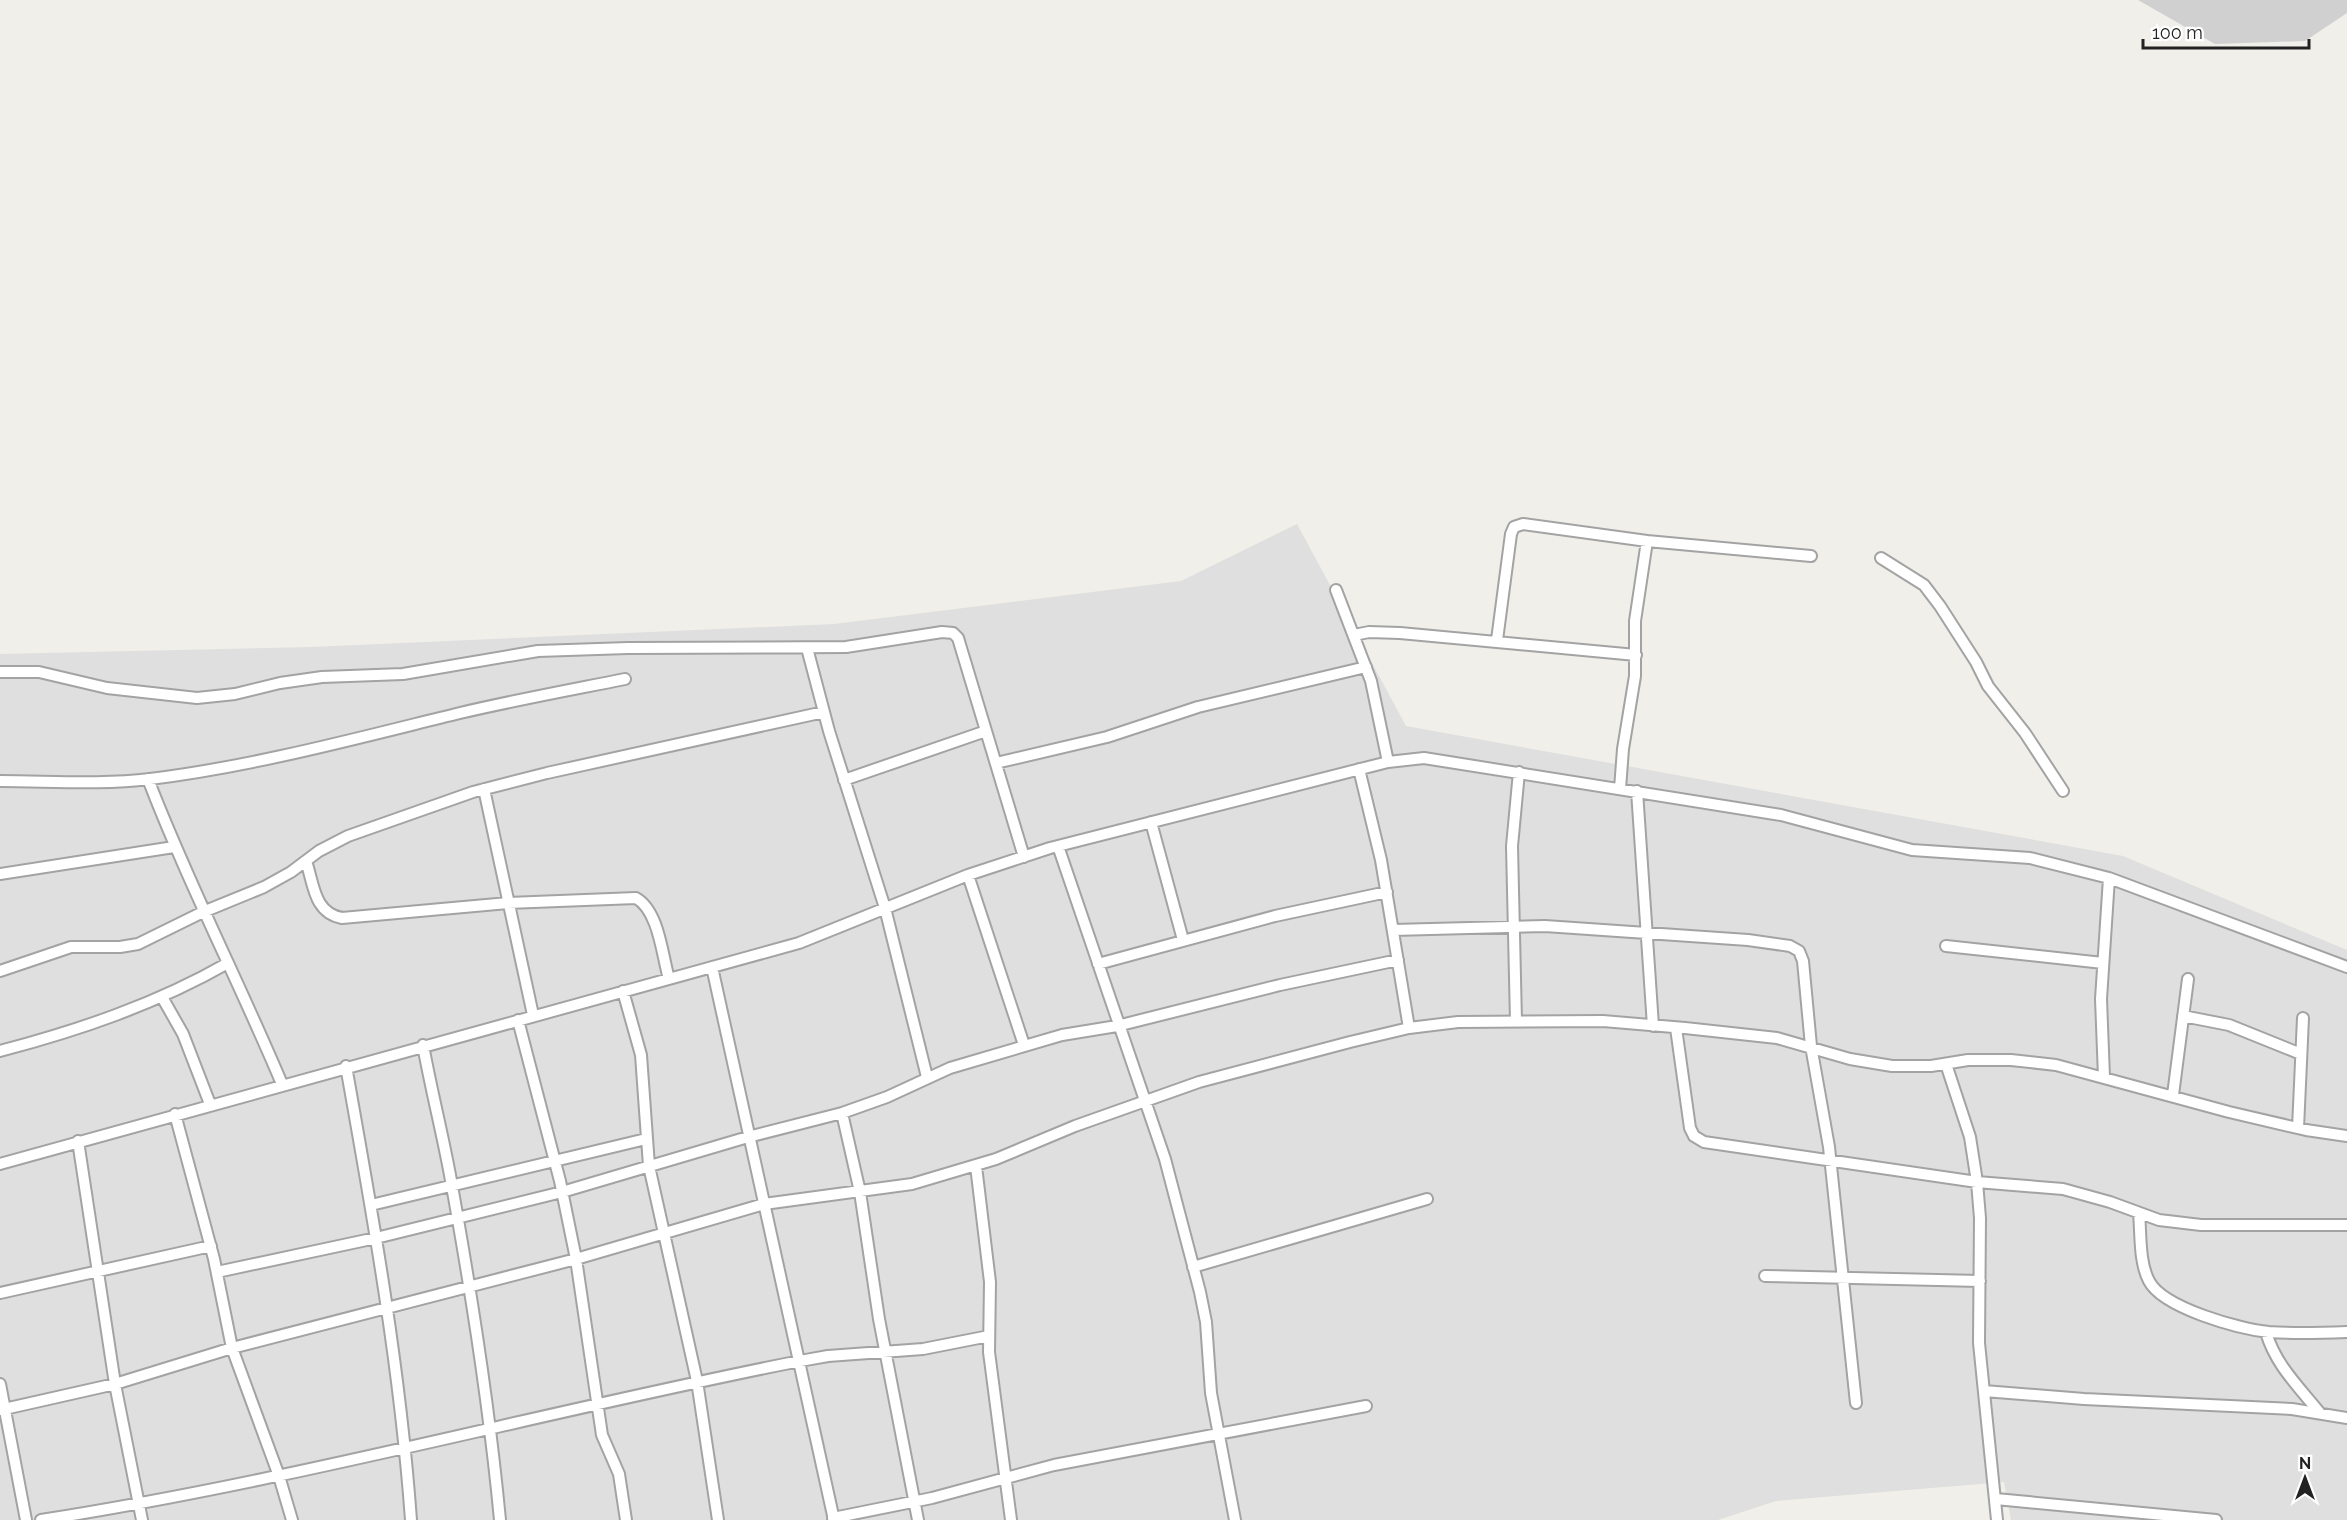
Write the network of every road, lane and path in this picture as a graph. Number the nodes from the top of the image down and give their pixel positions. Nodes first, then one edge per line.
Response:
1 (1647, 541) junction
2 (1811, 556) dead end
3 (1881, 558) dead end
4 (1336, 590) dead end
5 (1354, 635) junction
6 (1497, 640) junction
7 (807, 648) junction
8 (1636, 655) junction
9 (1366, 667) junction
10 (0, 672) edge
11 (625, 679) dead end
12 (824, 712) junction
13 (986, 731) junction
14 (1388, 762) junction
15 (996, 763) junction
16 (1359, 769) junction
17 (1519, 772) junction
18 (148, 779) junction
19 (844, 780) junction
20 (0, 781) edge
21 (484, 789) junction
22 (1620, 789) junction
23 (2063, 790) dead end
24 (1637, 791) junction
25 (1151, 822) junction
26 (1058, 846) junction
27 (174, 847) junction
28 (1024, 857) junction
29 (306, 861) junction
30 (0, 874) edge
31 (968, 875) junction
32 (2109, 878) junction
33 (1387, 892) junction
34 (508, 903) junction
35 (885, 908) junction
36 (203, 912) junction
37 (1512, 926) junction
38 (1393, 930) junction
39 (1645, 933) junction
40 (1183, 940) junction
41 (1946, 946) dead end
42 (1398, 960) junction
43 (228, 963) junction
44 (2103, 963) junction
45 (1098, 964) junction
46 (712, 967) junction
47 (2347, 967) edge
48 (0, 970) edge
49 (669, 979) junction
50 (2188, 979) dead end
51 (622, 991) junction
52 (162, 998) junction
53 (533, 1015) junction
54 (2183, 1016) junction
55 (2303, 1018) dead end
56 (518, 1020) junction
57 (1516, 1021) junction
58 (1117, 1026) junction
59 (1653, 1026) junction
60 (1409, 1028) junction
61 (1676, 1028) junction
62 (423, 1045) junction
63 (1024, 1045) junction
64 (1811, 1047) junction
65 (0, 1051) edge
66 (2301, 1054) junction
67 (1946, 1064) junction
68 (346, 1066) junction
69 (927, 1077) junction
70 (2104, 1077) junction
71 (282, 1084) junction
72 (2173, 1095) junction
73 (1145, 1100) junction
74 (210, 1104) junction
75 (842, 1113) junction
76 (175, 1114) junction
77 (2298, 1128) junction
78 (2347, 1136) edge
79 (748, 1137) junction
80 (646, 1139) junction
81 (78, 1141) junction
82 (1830, 1160) junction
83 (556, 1163) junction
84 (0, 1164) edge
85 (649, 1166) junction
86 (976, 1166) junction
87 (1977, 1182) junction
88 (452, 1188) junction
89 (562, 1192) junction
90 (860, 1192) junction
91 (1427, 1199) dead end
92 (764, 1204) junction
93 (371, 1206) junction
94 (2139, 1213) junction
95 (458, 1217) junction
96 (2347, 1225) edge
97 (664, 1234) junction
98 (376, 1238) junction
99 (211, 1246) junction
100 (576, 1259) junction
101 (1193, 1267) junction
102 (98, 1269) junction
103 (217, 1272) junction
104 (1765, 1276) dead end
105 (1842, 1278) junction
106 (1980, 1281) junction
107 (470, 1288) junction
108 (0, 1293) edge
109 (389, 1308) junction
110 (2266, 1332) junction
111 (2347, 1332) edge
112 (989, 1336) junction
113 (232, 1348) junction
114 (886, 1354) junction
115 (800, 1361) junction
116 (698, 1382) junction
117 (0, 1384) edge
118 (115, 1384) junction
119 (1984, 1391) junction
120 (597, 1403) junction
121 (1856, 1403) dead end
122 (1366, 1406) dead end
123 (2, 1410) edge
124 (2319, 1412) junction
125 (2347, 1418) edge
126 (491, 1428) junction
127 (1219, 1433) junction
128 (406, 1448) junction
129 (279, 1476) junction
130 (1005, 1477) junction
131 (1996, 1499) junction
132 (915, 1501) junction
133 (139, 1505) junction
134 (833, 1519) edge
135 (26, 1520) edge
136 (41, 1520) edge
137 (142, 1520) edge
138 (292, 1520) edge
139 (411, 1520) edge
140 (500, 1520) edge
141 (626, 1520) edge
142 (718, 1520) edge
143 (918, 1520) edge
144 (1011, 1520) edge
145 (1235, 1520) edge
146 (1997, 1520) edge
147 (2216, 1520) edge

1 - 2 street
1 - 6 street
1 - 8 street
3 - 23 street
4 - 5 street
5 - 6 street
5 - 9 street
6 - 8 street
7 - 10 street
7 - 12 street
7 - 13 street
8 - 22 street
9 - 14 street
9 - 15 street
11 - 18 street
12 - 19 street
12 - 21 street
13 - 15 street
13 - 19 street
14 - 16 street
14 - 17 street
15 - 28 street
16 - 25 street
16 - 33 street
17 - 22 street
17 - 37 street
18 - 20 street
18 - 27 street
19 - 35 street
21 - 29 street
21 - 34 street
22 - 24 street
24 - 32 street
24 - 39 street
25 - 26 street
25 - 40 street
26 - 28 street
26 - 45 street
27 - 30 street
27 - 36 street
28 - 31 street
29 - 34 street
29 - 36 street
31 - 35 street
31 - 63 street
32 - 44 street
32 - 47 street
33 - 38 street
33 - 40 street
34 - 49 street
34 - 53 street
35 - 46 street
35 - 69 street
36 - 43 street
36 - 48 street
37 - 38 street
37 - 39 street
37 - 57 street
38 - 42 street
39 - 59 street
39 - 64 street
40 - 45 street
41 - 44 street
42 - 58 street
42 - 60 street
43 - 52 street
43 - 71 street
44 - 70 street
45 - 58 street
46 - 49 street
46 - 79 street
49 - 51 street
50 - 54 street
51 - 53 street
51 - 80 street
52 - 65 street
52 - 74 street
53 - 56 street
54 - 66 street
54 - 72 street
55 - 66 street
56 - 62 street
56 - 83 street
57 - 59 street
57 - 60 street
58 - 63 street
58 - 73 street
59 - 61 street
60 - 73 street
61 - 64 street
61 - 82 street
62 - 68 street
62 - 88 street
63 - 69 street
64 - 67 street
64 - 82 street
66 - 77 street
67 - 70 street
67 - 87 street
68 - 71 street
68 - 93 street
69 - 75 street
70 - 72 street
71 - 74 street
72 - 77 street
73 - 86 street
73 - 101 street
74 - 76 street
75 - 79 street
75 - 90 street
76 - 81 street
76 - 99 street
77 - 78 street
79 - 85 street
79 - 92 street
80 - 83 street
80 - 85 street
81 - 84 street
81 - 102 street
82 - 87 street
82 - 105 street
83 - 88 street
83 - 89 street
85 - 89 street
85 - 97 street
86 - 90 street
86 - 112 street
87 - 94 street
87 - 106 street
88 - 93 street
88 - 95 street
89 - 95 street
89 - 100 street
90 - 92 street
90 - 114 street
91 - 101 street
92 - 97 street
92 - 115 street
93 - 98 street
94 - 96 street
94 - 110 street
95 - 98 street
95 - 107 street
97 - 100 street
97 - 116 street
98 - 103 street
98 - 109 street
99 - 102 street
99 - 103 street
100 - 107 street
100 - 120 street
101 - 127 street
102 - 108 street
102 - 118 street
103 - 113 street
104 - 105 street
105 - 106 street
105 - 121 street
106 - 119 street
107 - 109 street
107 - 126 street
109 - 113 street
109 - 128 street
110 - 111 street
110 - 124 street
112 - 114 street
112 - 130 street
113 - 118 street
113 - 129 street
114 - 115 street
114 - 132 street
115 - 116 street
115 - 134 street
116 - 120 street
116 - 142 street
117 - 123 street
118 - 123 street
118 - 133 street
119 - 124 street
119 - 131 street
120 - 126 street
120 - 141 street
122 - 127 street
123 - 135 street
124 - 125 street
126 - 128 street
126 - 140 street
127 - 130 street
127 - 145 street
128 - 129 street
128 - 139 street
129 - 133 street
129 - 138 street
130 - 132 street
130 - 144 street
131 - 146 street
131 - 147 street
132 - 134 street
132 - 143 street
133 - 136 street
133 - 137 street

